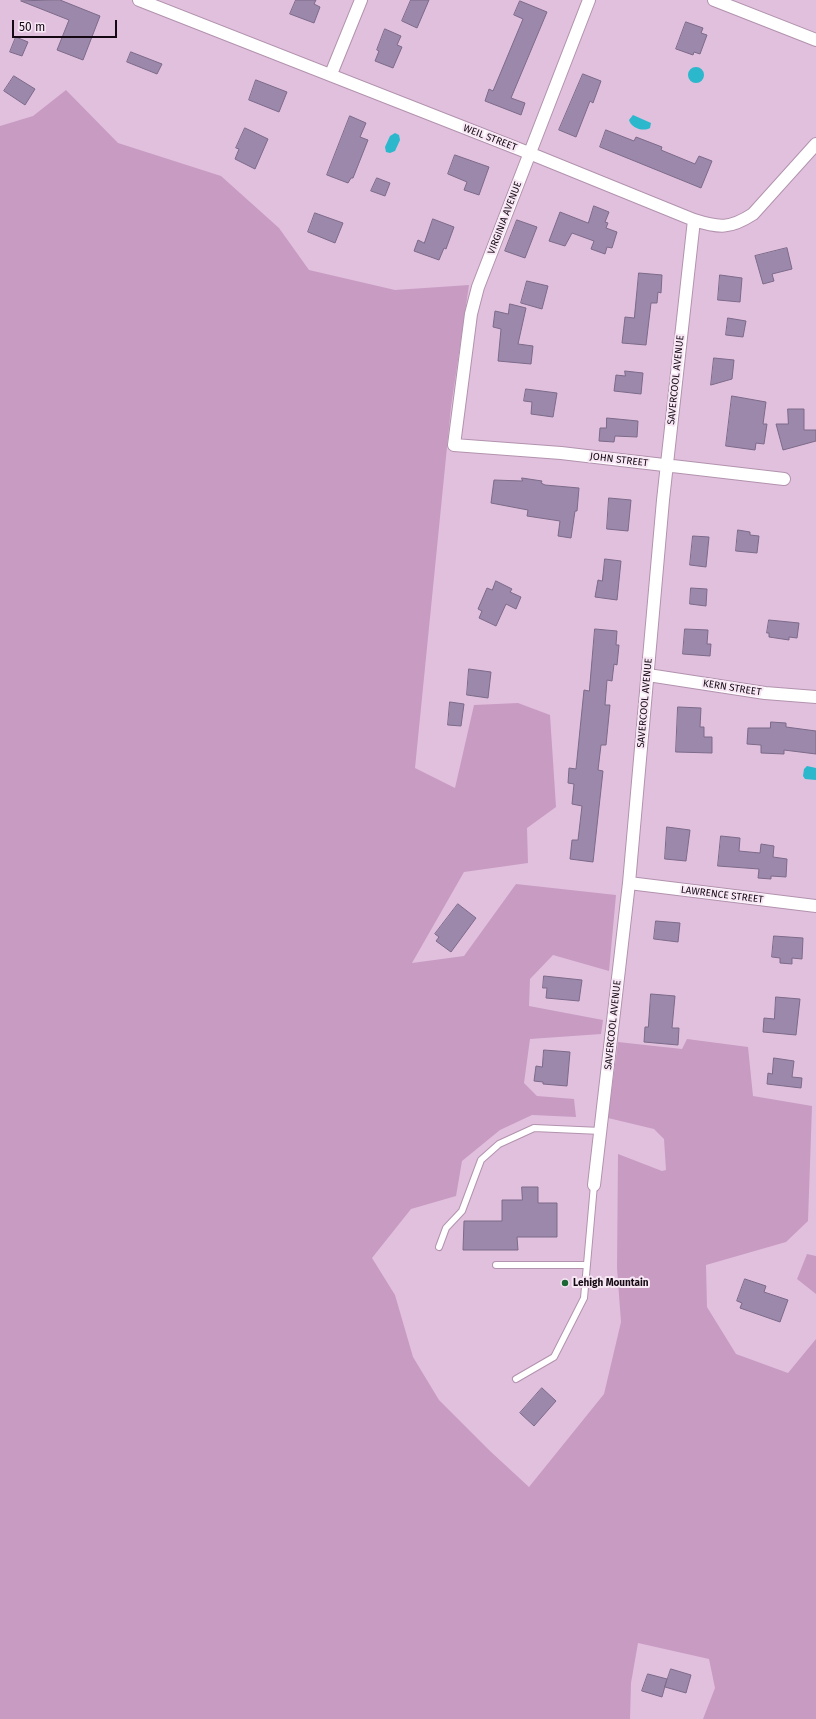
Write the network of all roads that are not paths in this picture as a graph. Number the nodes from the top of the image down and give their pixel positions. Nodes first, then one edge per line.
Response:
1 (139, 0) edge
2 (361, 0) edge
3 (589, 0) edge
4 (714, 0) edge
5 (816, 40) edge
6 (331, 74) junction
7 (816, 144) edge
8 (529, 153) junction
9 (694, 220) junction
10 (454, 445) joint
11 (667, 466) junction
12 (784, 479) dead end
13 (648, 675) junction
14 (816, 697) edge
15 (629, 883) junction
16 (816, 906) edge
17 (601, 1131) junction
18 (594, 1185) joint
19 (439, 1247) dead end
20 (587, 1265) junction
21 (496, 1266) dead end
22 (516, 1379) dead end

1 - 6 street, WEIL STREET
2 - 6 street
3 - 8 street, VIRGINIA AVENUE
4 - 5 street
6 - 8 street, WEIL STREET
7 - 9 street, WEIL STREET
8 - 9 street, WEIL STREET
8 - 10 street, VIRGINIA AVENUE
9 - 11 street, SAVERCOOL AVENUE
10 - 11 street, JOHN STREET
11 - 12 street, JOHN STREET
11 - 13 street, SAVERCOOL AVENUE
13 - 14 street, KERN STREET
13 - 15 street, SAVERCOOL AVENUE
15 - 16 street, LAWRENCE STREET
15 - 17 street, SAVERCOOL AVENUE
17 - 18 street, SAVERCOOL AVENUE
17 - 19 lane
18 - 20 lane
20 - 21 lane
20 - 22 lane

